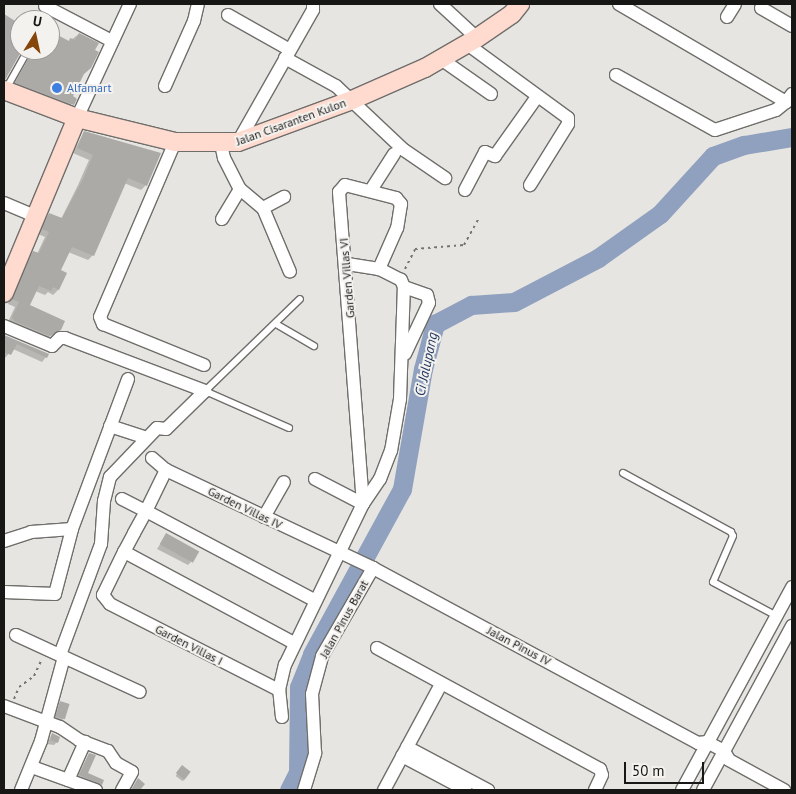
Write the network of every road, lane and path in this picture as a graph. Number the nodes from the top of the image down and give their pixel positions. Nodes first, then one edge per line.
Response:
1 (130, 4) edge
2 (198, 4) edge
3 (313, 4) edge
4 (441, 4) edge
5 (520, 4) edge
6 (619, 4) edge
7 (735, 4) edge
8 (45, 6) dead end
9 (761, 8) dead end
10 (228, 15) dead end
11 (726, 17) dead end
12 (792, 26) edge
13 (112, 41) junction
14 (472, 41) junction
15 (287, 54) junction
16 (441, 59) junction
17 (22, 60) edge
18 (616, 75) dead end
19 (165, 86) dead end
20 (4, 90) edge
21 (491, 94) dead end
22 (537, 97) junction
23 (789, 98) edge
24 (352, 100) junction
25 (77, 118) junction
26 (175, 142) junction
27 (229, 143) junction
28 (394, 154) dead end
29 (445, 178) dead end
30 (530, 185) dead end
31 (240, 189) junction
32 (371, 190) junction
33 (465, 190) dead end
34 (284, 198) dead end
35 (4, 203) edge
36 (263, 208) junction
37 (35, 216) junction
38 (222, 219) dead end
39 (478, 220) dead end
40 (347, 264) junction
41 (379, 269) junction
42 (290, 272) dead end
43 (402, 284) junction
44 (4, 293) edge
45 (300, 299) dead end
46 (276, 324) junction
47 (4, 326) edge
48 (314, 346) dead end
49 (404, 356) junction
50 (204, 365) dead end
51 (128, 379) dead end
52 (205, 391) junction
53 (110, 426) junction
54 (289, 428) dead end
55 (146, 438) junction
56 (152, 458) dead end
57 (166, 470) junction
58 (623, 473) dead end
59 (316, 479) dead end
60 (284, 482) dead end
61 (122, 499) dead end
62 (363, 504) junction
63 (146, 512) junction
64 (264, 518) junction
65 (72, 529) junction
66 (4, 541) edge
67 (124, 552) junction
68 (343, 553) junction
69 (370, 566) junction
70 (792, 587) edge
71 (4, 592) edge
72 (316, 601) junction
73 (776, 616) junction
74 (792, 626) edge
75 (16, 635) dead end
76 (294, 643) junction
77 (377, 648) dead end
78 (46, 649) junction
79 (62, 656) junction
80 (441, 684) junction
81 (279, 690) junction
82 (140, 692) dead end
83 (7, 707) edge
84 (282, 717) dead end
85 (46, 722) junction
86 (85, 742) junction
87 (703, 746) junction
88 (405, 752) junction
89 (724, 757) junction
90 (32, 767) junction
91 (68, 780) junction
92 (21, 790) edge
93 (96, 790) edge
94 (122, 790) edge
95 (304, 790) edge
96 (384, 790) edge
97 (466, 790) edge
98 (488, 790) edge
99 (595, 790) edge
100 (682, 790) edge
101 (703, 790) edge
102 (784, 790) edge

1 - 13 street
2 - 19 street
3 - 15 street
4 - 14 street
5 - 14 main road, Jalan Cisaranten Kulon
6 - 23 street
7 - 11 street
8 - 13 street
9 - 12 street
10 - 15 street
13 - 25 street
14 - 16 main road, Jalan Cisaranten Kulon
14 - 22 street
15 - 24 street
15 - 27 street
16 - 21 street
16 - 24 main road, Jalan Cisaranten Kulon
17 - 20 lane
18 - 23 street
20 - 25 main road, Jalan Cisaranten Kulon
22 - 30 street
22 - 33 street
24 - 27 main road, Jalan Cisaranten Kulon
24 - 29 street
25 - 26 main road, Jalan Cisaranten Kulon
25 - 37 main road
26 - 27 main road, Jalan Cisaranten Kulon
26 - 50 street
27 - 31 street
28 - 32 street
31 - 36 street
31 - 38 street
32 - 40 street, Garden Villas VI
32 - 41 street, Garden Villas VI
34 - 36 street
35 - 37 street
36 - 42 street
37 - 44 main road
39 - 43 path
40 - 41 street
40 - 62 street, Garden Villas VI
41 - 43 street
43 - 49 street
43 - 49 street
45 - 46 lane
46 - 48 lane
46 - 52 lane
47 - 52 street
49 - 62 street
51 - 53 street
52 - 54 lane
52 - 55 street
53 - 55 street
53 - 65 street
55 - 79 street
56 - 57 street, Garden Villas IV
57 - 63 street
57 - 64 street, Garden Villas IV
58 - 73 lane
59 - 62 street
60 - 64 street
61 - 63 street
62 - 68 street
63 - 67 street
63 - 72 street
64 - 68 street, Garden Villas IV
65 - 66 street
65 - 71 street
67 - 76 street
67 - 81 street, Garden Villas I
68 - 69 street, Jalan Pinus IV
68 - 72 street
69 - 87 street, Jalan Pinus IV
69 - 95 street, Jalan Pinus Barat
70 - 73 street
72 - 76 street
73 - 74 street
73 - 87 street
74 - 89 street
75 - 78 street
76 - 81 street
77 - 80 street
78 - 79 street
78 - 83 path
79 - 82 street
79 - 85 street
80 - 88 street
80 - 99 street
81 - 84 street
83 - 85 street
85 - 86 street
85 - 90 street
86 - 91 street
86 - 94 street
87 - 89 street, Jalan Pinus IV
87 - 100 street
88 - 96 street
88 - 97 street
88 - 98 street
89 - 101 street
89 - 102 street, Jalan Pinus IV
90 - 91 street
90 - 92 street
91 - 93 street

